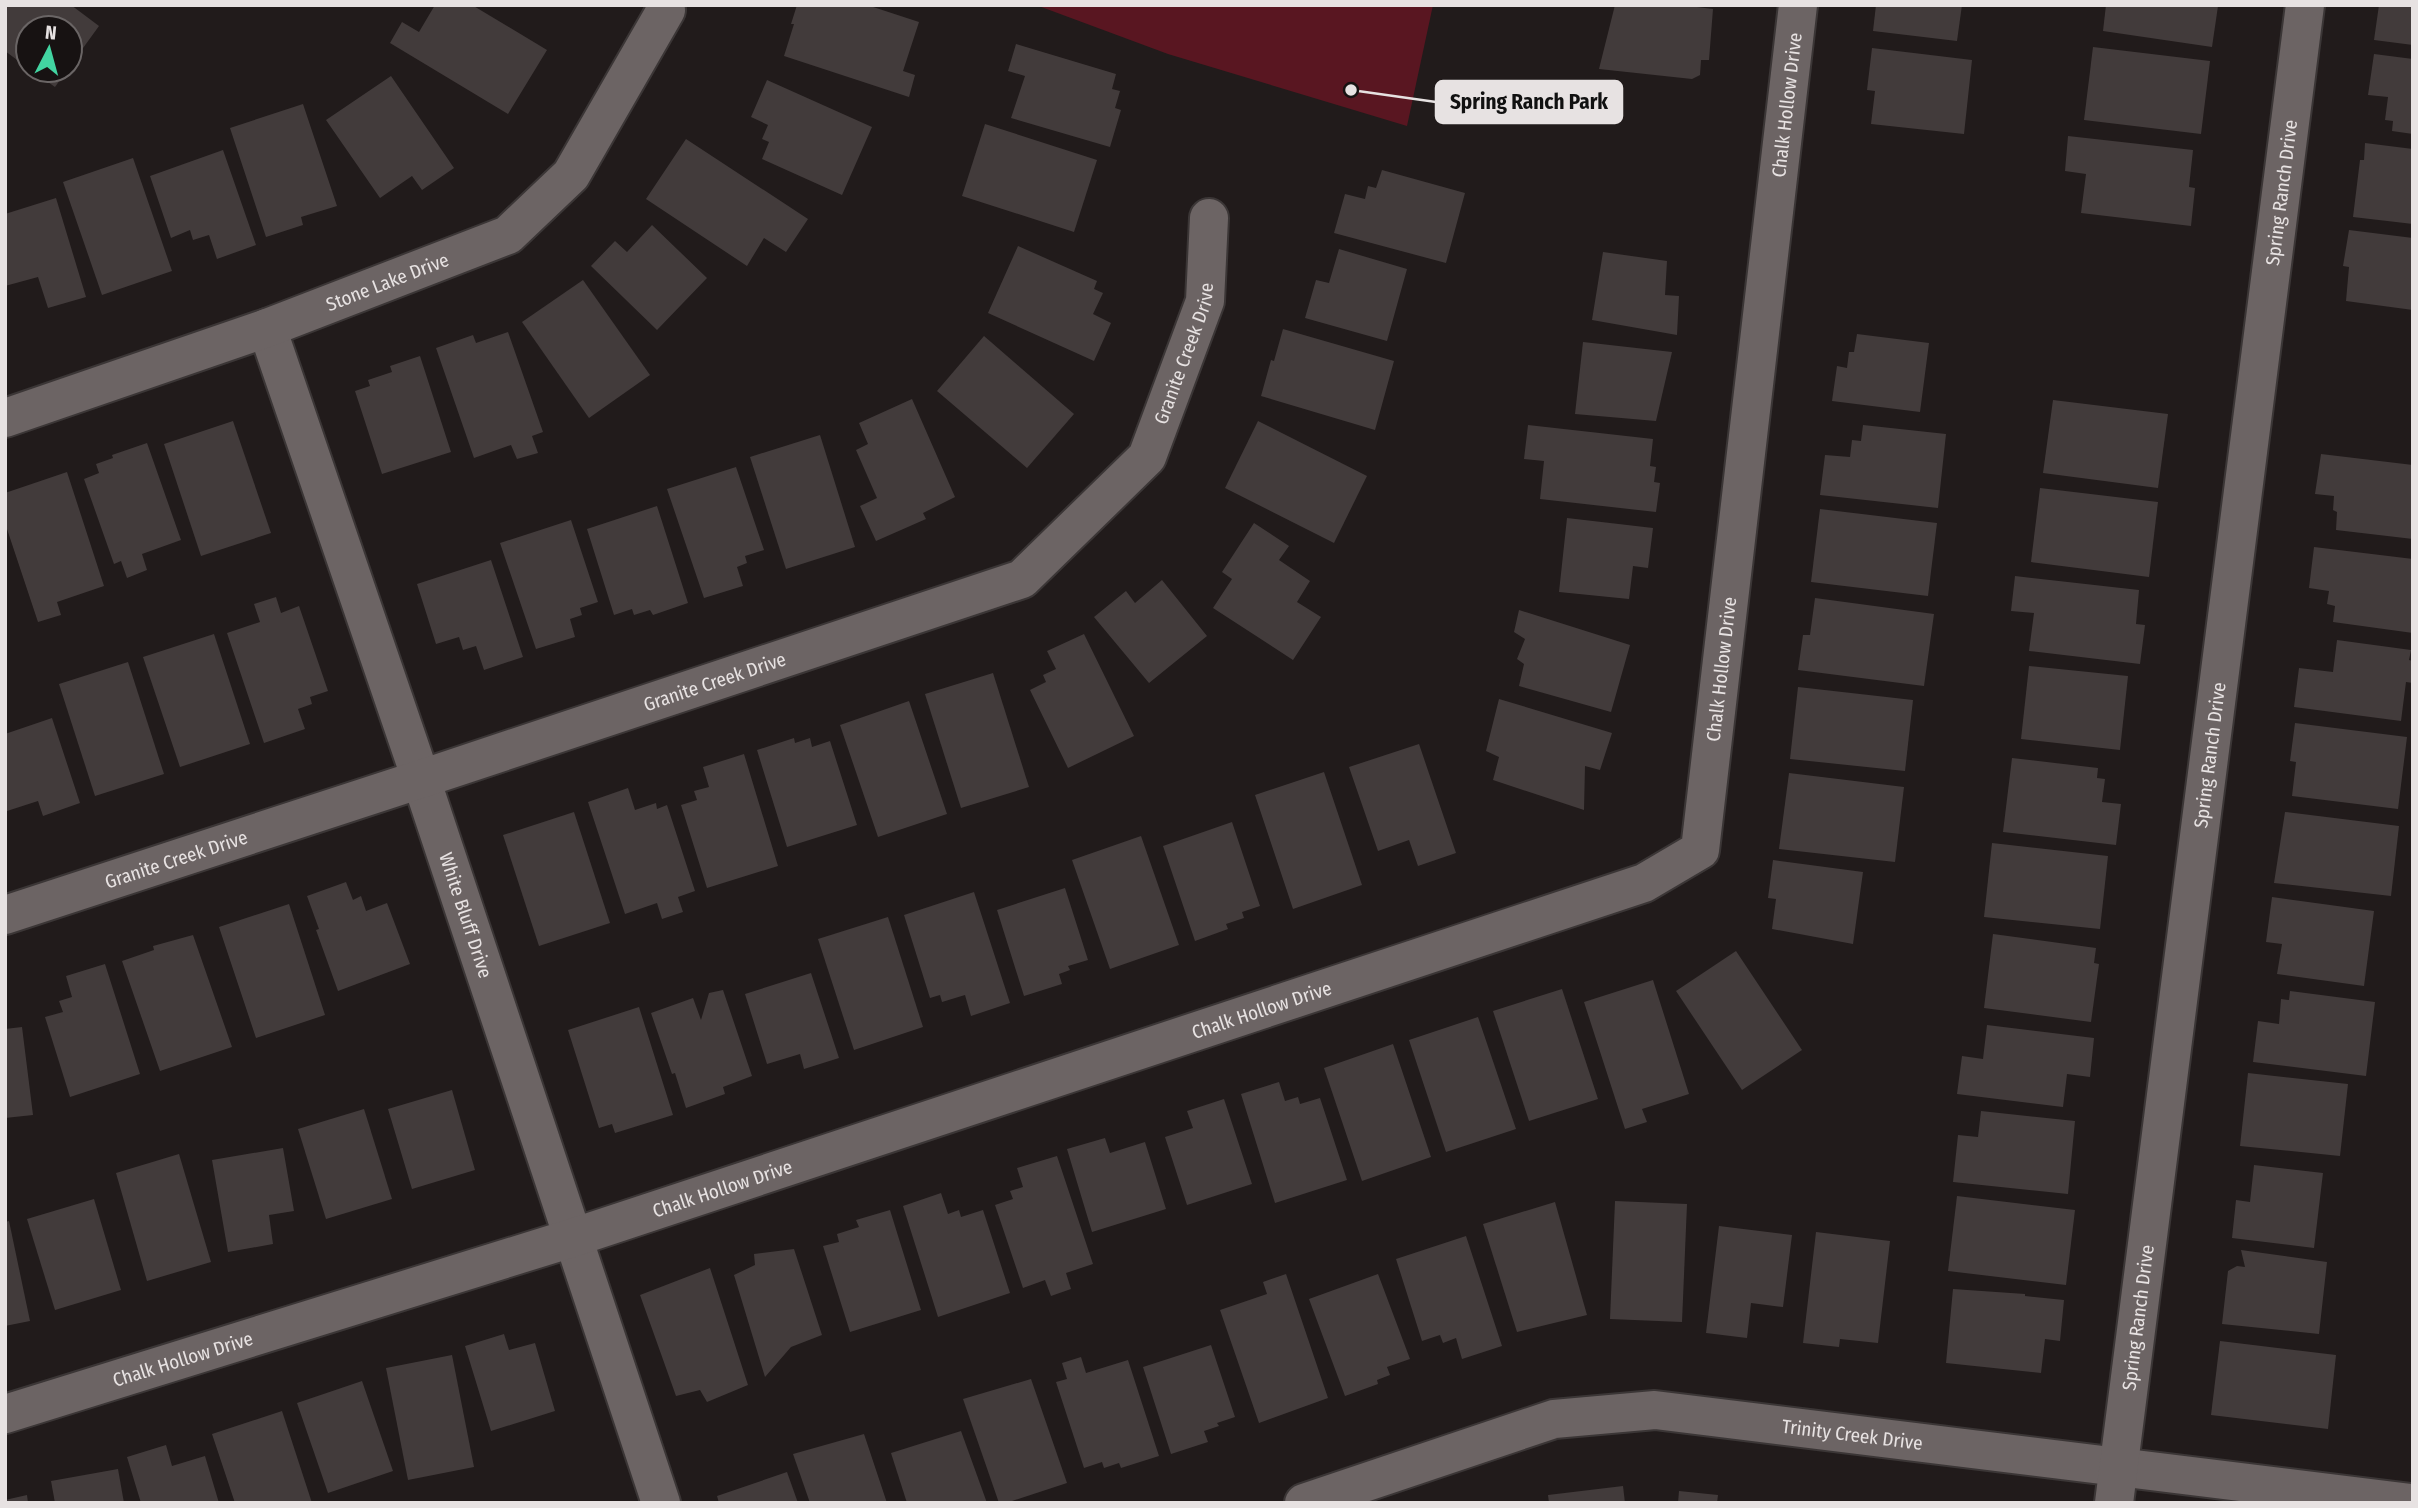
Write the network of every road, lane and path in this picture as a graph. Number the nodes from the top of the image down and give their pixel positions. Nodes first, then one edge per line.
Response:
1 (1798, 5) edge
2 (2305, 5) edge
3 (666, 10) dead end
4 (1209, 218) dead end
5 (267, 328) junction
6 (5, 418) edge
7 (421, 779) junction
8 (5, 915) edge
9 (572, 1238) junction
10 (5, 1415) edge
11 (2116, 1485) edge
12 (661, 1503) edge
13 (1304, 1503) edge
14 (2411, 1503) edge

1 - 9 street, Chalk Hollow Drive
2 - 11 street, Spring Ranch Drive
3 - 5 street, Stone Lake Drive
4 - 7 street, Granite Creek Drive
5 - 6 street, Stone Lake Drive
5 - 7 street, White Bluff Drive
7 - 8 street, Granite Creek Drive
7 - 9 street, White Bluff Drive
9 - 10 street, Chalk Hollow Drive
9 - 12 street, White Bluff Drive
11 - 13 street, Trinity Creek Drive
11 - 14 street, Trinity Creek Drive

